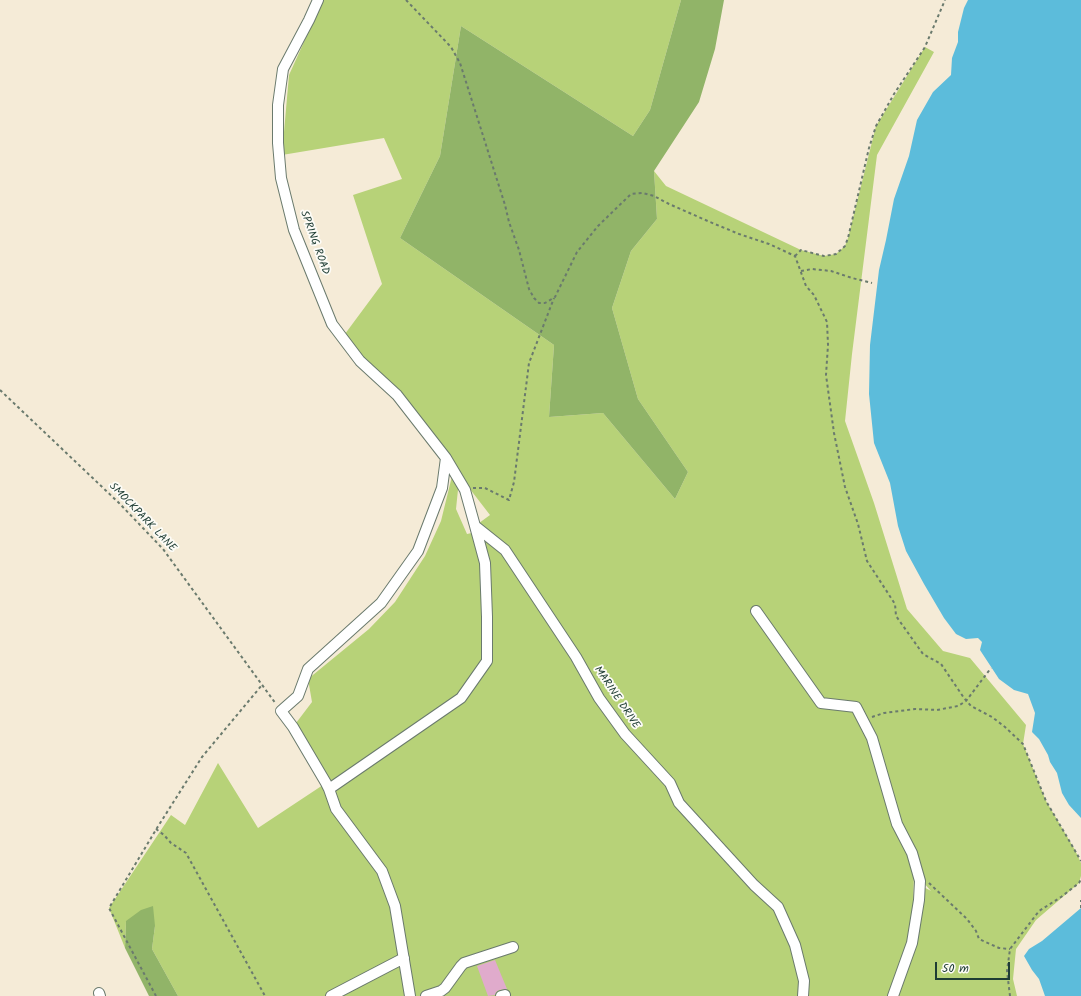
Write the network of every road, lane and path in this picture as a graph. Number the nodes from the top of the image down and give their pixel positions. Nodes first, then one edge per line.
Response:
1 (318, 0) edge
2 (406, 0) edge
3 (945, 0) edge
4 (795, 256) junction
5 (801, 271) junction
6 (872, 283) dead end
7 (555, 297) junction
8 (0, 390) edge
9 (446, 458) junction
10 (472, 488) dead end
11 (475, 526) junction
12 (756, 611) dead end
13 (991, 668) dead end
14 (262, 685) junction
15 (966, 701) junction
16 (281, 711) junction
17 (863, 720) junction
18 (329, 789) junction
19 (156, 830) junction
20 (1081, 861) edge
21 (1081, 879) edge
22 (920, 882) junction
23 (1081, 900) edge
24 (1081, 908) edge
25 (513, 947) dead end
26 (1010, 950) junction
27 (404, 958) junction
28 (446, 992) edge
29 (156, 996) edge
30 (265, 996) edge
31 (331, 996) edge
32 (410, 996) edge
33 (426, 996) edge
34 (804, 996) edge
35 (893, 996) edge
36 (1010, 996) edge

1 - 9 street, SPRING ROAD
2 - 7 path
3 - 4 path
4 - 5 path
4 - 7 path
5 - 6 path
5 - 15 path
7 - 10 path
8 - 14 path, SMOCKPARK LANE
9 - 11 street, SPRING ROAD
9 - 16 street
11 - 18 street
11 - 34 street, MARINE DRIVE
12 - 17 street
13 - 15 path
14 - 16 path, SMOCKPARK LANE
14 - 19 path
15 - 17 path
15 - 20 path
16 - 18 street
17 - 22 street
18 - 27 street
19 - 29 path
19 - 30 path
21 - 26 path
22 - 26 path
22 - 35 street
23 - 24 path
25 - 28 street
26 - 36 path
27 - 31 street
27 - 32 street
28 - 33 street

